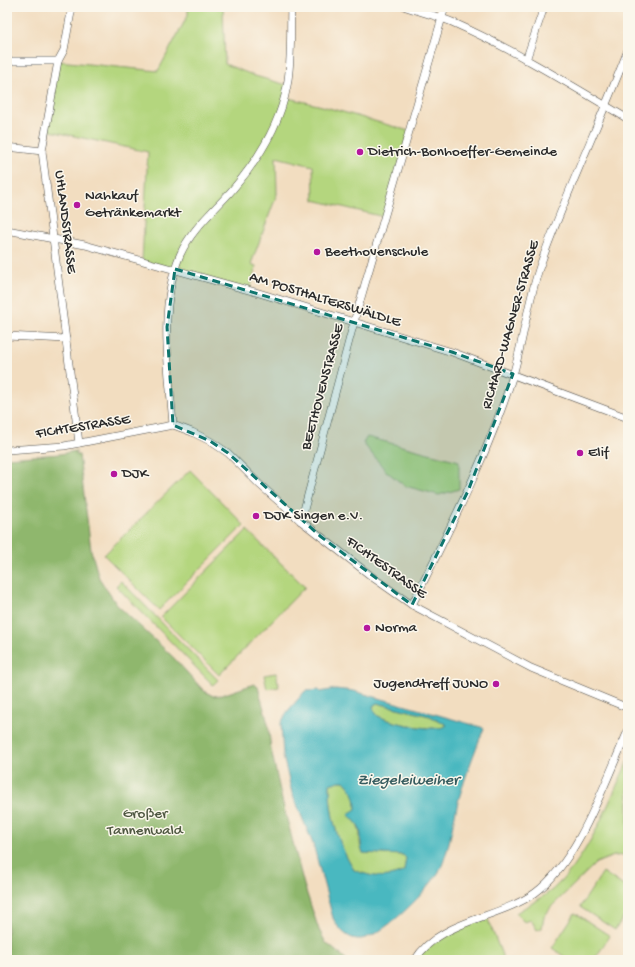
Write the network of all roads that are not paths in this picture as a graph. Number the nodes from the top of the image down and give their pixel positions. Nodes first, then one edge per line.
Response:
1 (72, 7) edge
2 (291, 7) edge
3 (406, 7) edge
4 (445, 7) edge
5 (544, 7) edge
6 (440, 18) junction
7 (628, 50) edge
8 (526, 60) junction
9 (7, 61) edge
10 (58, 61) junction
11 (605, 105) junction
12 (628, 119) edge
13 (7, 147) edge
14 (42, 151) junction
15 (7, 230) edge
16 (54, 238) junction
17 (175, 269) junction
18 (354, 322) junction
19 (7, 336) edge
20 (66, 339) junction
21 (513, 374) junction
22 (628, 418) edge
23 (173, 426) junction
24 (79, 443) junction
25 (7, 450) edge
26 (301, 521) junction
27 (412, 605) junction
28 (628, 708) edge
29 (628, 732) edge
30 (415, 960) edge

1 - 10 street, UHLANDSTRASSE
2 - 17 street
3 - 6 street
4 - 6 street, BEETHOVENSTRASSE
5 - 8 street
6 - 8 street
6 - 18 street, BEETHOVENSTRASSE
7 - 11 street, RICHARD-WAGNER-STRASSE
8 - 11 street
9 - 10 street
10 - 14 street, UHLANDSTRASSE
11 - 12 street
11 - 21 street, RICHARD-WAGNER-STRASSE
13 - 14 street
14 - 16 street, UHLANDSTRASSE
15 - 16 street, AM POSTHALTERSWÄLDLE
16 - 17 street, AM POSTHALTERSWÄLDLE
16 - 20 street, UHLANDSTRASSE
17 - 18 street, AM POSTHALTERSWÄLDLE
17 - 23 street
18 - 21 street, AM POSTHALTERSWÄLDLE
18 - 26 street, BEETHOVENSTRASSE
19 - 20 street
20 - 24 street, UHLANDSTRASSE
21 - 22 street, AM POSTHALTERSWÄLDLE
21 - 27 street, RICHARD-WAGNER-STRASSE
23 - 24 street, FICHTESTRASSE
23 - 26 street, FICHTESTRASSE
24 - 25 street, FICHTESTRASSE
26 - 27 street, FICHTESTRASSE
27 - 28 street, FICHTESTRASSE
29 - 30 street

